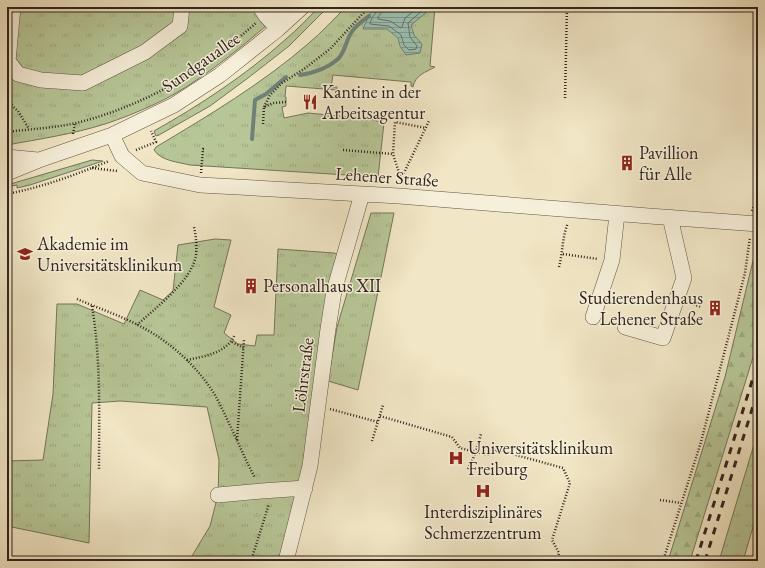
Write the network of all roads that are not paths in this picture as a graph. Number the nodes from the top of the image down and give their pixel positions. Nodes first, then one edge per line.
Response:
1 (13, 7) edge
2 (182, 7) edge
3 (302, 7) edge
4 (267, 10) edge
5 (283, 24) junction
6 (112, 135) junction
7 (7, 157) edge
8 (39, 160) junction
9 (7, 173) edge
10 (362, 194) junction
11 (617, 214) junction
12 (670, 217) junction
13 (755, 220) edge
14 (593, 317) dead end
15 (625, 327) dead end
16 (305, 488) junction
17 (218, 495) dead end
18 (286, 561) edge

1 - 2 street
3 - 5 street, Sundgauallee
4 - 5 street
5 - 6 street, Sundgauallee
6 - 8 street
6 - 10 street, Lehener Straße
7 - 8 street
8 - 9 street
10 - 11 street, Lehener Straße
10 - 16 street, Löhrstraße
11 - 12 street, Lehener Straße
11 - 14 street
12 - 13 street, Lehener Straße
12 - 15 street
16 - 17 street
16 - 18 street, Löhrstraße

